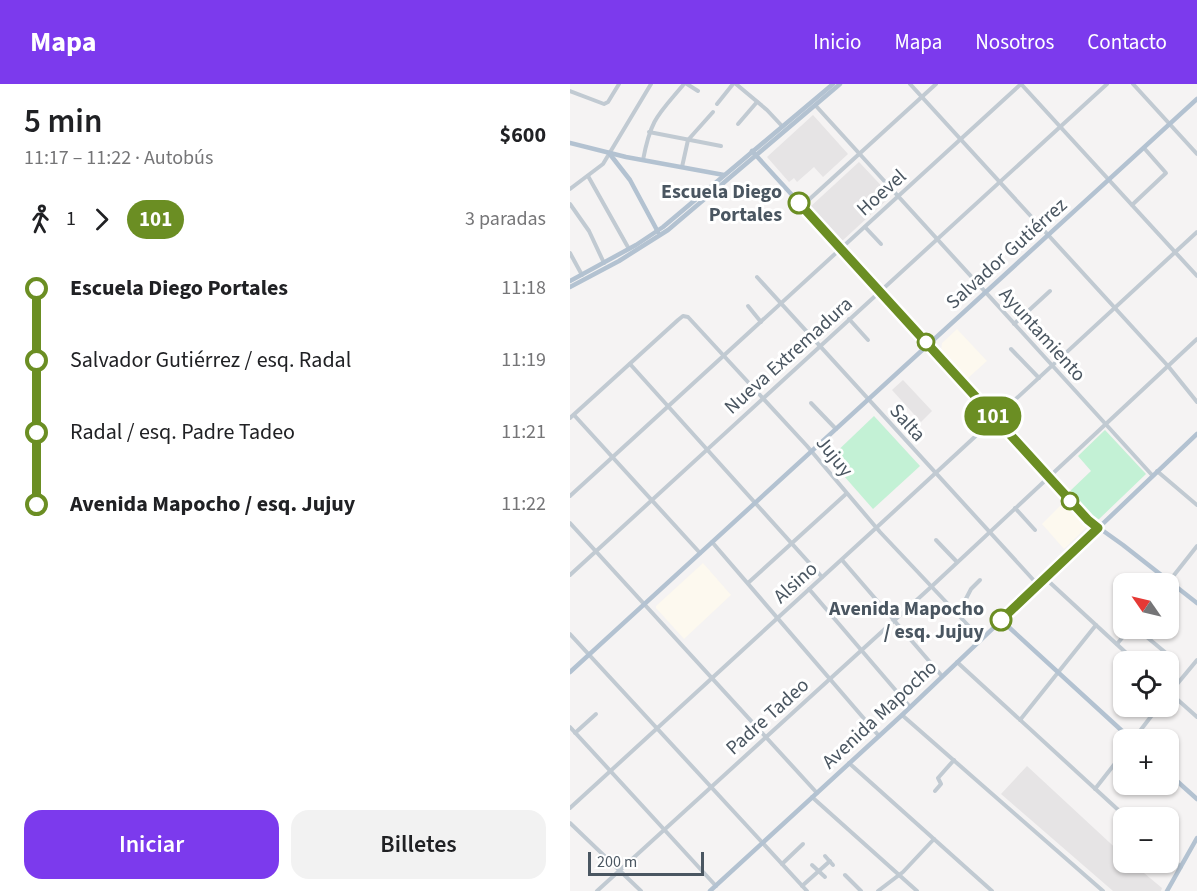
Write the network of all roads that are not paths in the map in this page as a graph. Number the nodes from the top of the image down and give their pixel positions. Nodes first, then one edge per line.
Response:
1 (618, 84) edge
2 (651, 84) edge
3 (685, 84) edge
4 (734, 84) edge
5 (833, 84) edge
6 (840, 84) edge
7 (910, 84) edge
8 (936, 84) edge
9 (1021, 84) edge
10 (1107, 84) edge
11 (1133, 84) edge
12 (570, 90) edge
13 (698, 91) dead end
14 (922, 97) junction
15 (1197, 99) edge
16 (757, 102) junction
17 (717, 104) dead end
18 (816, 106) junction
19 (713, 112) dead end
20 (738, 124) dead end
21 (1170, 124) junction
22 (782, 126) junction
23 (1060, 127) junction
24 (649, 132) junction
25 (688, 140) junction
26 (961, 140) junction
27 (570, 143) edge
28 (721, 146) dead end
29 (1144, 148) junction
30 (609, 153) junction
31 (754, 153) junction
32 (860, 154) junction
33 (1197, 154) edge
34 (643, 160) junction
35 (682, 167) junction
36 (724, 175) junction
37 (588, 176) junction
38 (1109, 180) junction
39 (999, 182) junction
40 (570, 189) edge
41 (899, 196) junction
42 (570, 204) edge
43 (1132, 205) junction
44 (802, 206) junction
45 (866, 226) junction
46 (1197, 232) edge
47 (659, 233) junction
48 (1048, 235) junction
49 (937, 239) junction
50 (881, 244) dead end
51 (629, 249) junction
52 (841, 249) junction
53 (1175, 252) junction
54 (570, 253) edge
55 (604, 262) junction
56 (582, 275) junction
57 (1197, 276) edge
58 (757, 277) dead end
59 (570, 281) edge
60 (570, 287) edge
61 (1050, 291) dead end
62 (880, 292) junction
63 (985, 292) junction
64 (781, 304) junction
65 (748, 306) dead end
66 (1115, 308) junction
67 (849, 319) junction
68 (761, 322) junction
69 (1014, 324) junction
70 (1197, 339) edge
71 (867, 340) dead end
72 (928, 345) junction
73 (820, 346) junction
74 (1011, 350) dead end
75 (725, 355) junction
76 (630, 364) junction
77 (1052, 366) junction
78 (1168, 366) junction
79 (1039, 378) junction
80 (764, 398) junction
81 (868, 400) junction
82 (1197, 402) edge
83 (811, 403) dead end
84 (669, 406) junction
85 (572, 417) edge
86 (995, 419) junction
87 (1106, 424) junction
88 (836, 429) junction
89 (1197, 434) edge
90 (708, 449) junction
91 (811, 452) junction
92 (613, 457) junction
93 (1157, 471) junction
94 (935, 474) junction
95 (1152, 475) junction
96 (1048, 477) junction
97 (846, 494) junction
98 (570, 496) edge
99 (652, 500) junction
100 (756, 502) junction
101 (1197, 505) edge
102 (1015, 508) junction
103 (570, 523) edge
104 (876, 528) junction
105 (1098, 528) junction
106 (1035, 530) dead end
107 (989, 532) junction
108 (936, 540) dead end
109 (712, 542) junction
110 (792, 543) junction
111 (1197, 546) edge
112 (596, 551) junction
113 (700, 553) junction
114 (842, 560) junction
115 (957, 562) junction
116 (1156, 573) edge
117 (1175, 573) edge
118 (570, 575) edge
119 (823, 577) junction
120 (1045, 578) junction
121 (980, 580) dead end
122 (748, 583) junction
123 (1038, 585) junction
124 (931, 587) junction
125 (809, 589) junction
126 (1179, 590) edge
127 (1197, 603) edge
128 (645, 604) junction
129 (958, 615) junction
130 (778, 618) junction
131 (894, 620) junction
132 (1001, 620) junction
133 (1096, 625) junction
134 (570, 634) edge
135 (981, 639) junction
136 (1122, 639) edge
137 (1149, 639) edge
138 (1118, 644) junction
139 (861, 650) junction
140 (1125, 651) edge
141 (1164, 651) edge
142 (589, 655) junction
143 (1197, 660) edge
144 (957, 662) junction
145 (570, 672) edge
146 (1058, 672) junction
147 (942, 676) junction
148 (712, 678) junction
149 (830, 678) junction
150 (1179, 681) edge
151 (1179, 702) edge
152 (910, 707) junction
153 (597, 714) dead end
154 (902, 715) junction
155 (1151, 717) edge
156 (1197, 717) edge
157 (1020, 720) junction
158 (570, 727) edge
159 (656, 729) junction
160 (1121, 729) edge
161 (1141, 729) edge
162 (575, 733) junction
163 (766, 736) junction
164 (879, 736) junction
165 (954, 760) junction
166 (849, 763) junction
167 (1113, 766) edge
168 (610, 771) junction
169 (1179, 783) edge
170 (710, 787) junction
171 (1095, 789) junction
172 (935, 791) dead end
173 (817, 793) junction
174 (812, 797) junction
175 (1197, 799) edge
176 (1115, 807) edge
177 (570, 808) edge
178 (570, 823) edge
179 (664, 830) junction
180 (1197, 838) edge
181 (934, 839) junction
182 (762, 843) junction
183 (803, 844) dead end
184 (825, 856) dead end
185 (782, 864) junction
186 (813, 865) dead end
187 (1181, 867) joint
188 (620, 870) junction
189 (819, 871) junction
190 (846, 875) dead end
191 (899, 875) junction
192 (825, 877) dead end
193 (716, 886) junction
194 (802, 886) junction
195 (597, 891) edge
196 (641, 891) edge
197 (710, 891) edge
198 (807, 891) edge
199 (861, 891) edge
200 (878, 891) edge
201 (916, 891) edge
202 (992, 891) edge
203 (1103, 891) edge
204 (1167, 891) edge

1 - 12 street
2 - 30 street
3 - 13 street
3 - 24 street
4 - 16 street
4 - 17 street
5 - 22 main road
6 - 18 main road
7 - 14 street
8 - 14 street
9 - 23 street
9 - 26 street, Hoevel
10 - 23 street, Nueva Extremadura
11 - 21 street
14 - 26 street
14 - 32 street
15 - 21 main road, Salvador Gutiérrez
16 - 20 street
16 - 22 street
18 - 31 main road
18 - 32 street, Ayuntamiento
19 - 25 street
21 - 29 main road, Salvador Gutiérrez
21 - 33 street
22 - 31 main road
23 - 38 street
23 - 39 street, Nueva Extremadura
24 - 25 street
24 - 34 street
25 - 28 street
25 - 35 street
26 - 39 street
26 - 41 street, Hoevel
27 - 30 main road
29 - 38 main road, Salvador Gutiérrez
29 - 43 street
30 - 34 main road
30 - 37 street
30 - 47 main road
31 - 36 main road
31 - 44 main road
31 - 47 main road
32 - 41 street, Ayuntamiento
32 - 44 street
34 - 35 main road
35 - 36 main road
36 - 47 main road
37 - 40 street
37 - 51 street
38 - 43 street
38 - 48 main road, Salvador Gutiérrez
39 - 48 street
39 - 49 street, Nueva Extremadura
41 - 45 street, Hoevel
41 - 49 street, Ayuntamiento
42 - 55 street
43 - 53 street
44 - 52 main road
45 - 50 street
45 - 52 street, Hoevel
46 - 53 street, Alsino
47 - 51 main road
47 - 60 main road
48 - 63 main road, Salvador Gutiérrez
48 - 66 street
49 - 62 street, Nueva Extremadura
49 - 63 street, Ayuntamiento
51 - 55 main road
52 - 62 main road
52 - 64 street, Hoevel
53 - 57 street
53 - 66 street, Alsino
54 - 56 street
55 - 56 main road
56 - 59 main road
58 - 64 street, Salta
61 - 69 street
62 - 67 street, Nueva Extremadura
62 - 72 main road
63 - 69 street, Ayuntamiento
63 - 72 main road, Salvador Gutiérrez
64 - 68 street, Hoevel
64 - 73 street, Salta
65 - 68 street
66 - 77 street, Alsino
66 - 78 street
67 - 71 street
67 - 73 street, Nueva Extremadura
68 - 75 street, Hoevel
69 - 77 street, Ayuntamiento
70 - 78 street, Padre Tadeo
72 - 81 main road, Salvador Gutiérrez
72 - 86 main road
73 - 80 street, Nueva Extremadura
73 - 81 street, Salta
74 - 79 street
75 - 76 street, Jujuy
75 - 80 street, Jujuy
75 - 84 street, Hoevel
76 - 84 street
76 - 85 street
77 - 79 street, Alsino
77 - 87 street, Ayuntamiento
78 - 82 street
78 - 87 street, Padre Tadeo
79 - 86 street, Alsino
80 - 90 street, Nueva Extremadura
80 - 91 street, Jujuy
81 - 88 main road, Salvador Gutiérrez
81 - 94 street, Salta
83 - 88 street
84 - 90 street
84 - 92 street, Hoevel
85 - 92 street
86 - 94 street, Alsino
86 - 96 main road
87 - 95 street, Ayuntamiento
87 - 96 street, Padre Tadeo
88 - 91 main road, Salvador Gutiérrez
89 - 93 main road, Avenida Mapocho
90 - 99 street, Nueva Extremadura
90 - 100 street
91 - 97 street, Jujuy
91 - 100 main road, Salvador Gutiérrez
92 - 98 street, Hoevel
92 - 99 street
93 - 95 main road, Avenida Mapocho
93 - 101 street
94 - 104 street, Alsino
94 - 107 street, Salta
95 - 105 main road, Avenida Mapocho
96 - 102 street, Padre Tadeo
96 - 105 main road
97 - 104 street, Jujuy
97 - 110 street
99 - 112 street, Nueva Extremadura
99 - 113 street
100 - 109 main road, Salvador Gutiérrez
100 - 110 street
102 - 106 street
102 - 107 street, Padre Tadeo
103 - 112 street
104 - 114 street, Alsino
104 - 124 street, Jujuy
105 - 116 main road
105 - 120 main road, Avenida Mapocho
107 - 115 street, Padre Tadeo
107 - 123 street, Salta
108 - 115 street
109 - 113 main road, Salvador Gutiérrez
109 - 122 street
110 - 119 street
110 - 122 street
111 - 117 street
112 - 118 street, Nueva Extremadura
112 - 128 street
113 - 128 main road, Salvador Gutiérrez
114 - 119 street, Alsino
114 - 131 street
115 - 124 street, Padre Tadeo
119 - 125 street, Alsino
120 - 123 main road, Avenida Mapocho
120 - 133 street
121 - 129 street
122 - 130 street
123 - 132 main road, Avenida Mapocho
124 - 129 street, Jujuy
124 - 131 street, Padre Tadeo
125 - 130 street, Alsino
125 - 139 street
126 - 127 main road
128 - 142 main road, Salvador Gutiérrez
128 - 148 street
129 - 135 street, Jujuy
130 - 148 street, Alsino
130 - 149 street
131 - 139 street, Padre Tadeo
131 - 147 street
132 - 135 main road, Avenida Mapocho
132 - 146 main road
133 - 138 street
133 - 146 street
134 - 142 street
135 - 144 main road, Avenida Mapocho
136 - 138 street
137 - 141 street
138 - 140 street
139 - 149 street, Padre Tadeo
139 - 152 street
142 - 145 main road, Salvador Gutiérrez
142 - 159 street
143 - 150 street
144 - 147 main road, Avenida Mapocho
144 - 157 street
146 - 157 street
146 - 160 main road
147 - 152 main road, Avenida Mapocho
148 - 159 street, Alsino
148 - 163 street
149 - 163 street, Padre Tadeo
149 - 164 street
151 - 156 street
152 - 154 main road, Avenida Mapocho
153 - 162 street
154 - 164 main road, Avenida Mapocho
154 - 165 street
155 - 161 street
157 - 171 street
158 - 162 street
159 - 168 street, Alsino
159 - 170 street
162 - 168 street
163 - 170 street, Padre Tadeo
163 - 173 street
164 - 166 main road, Avenida Mapocho
165 - 172 street
165 - 203 street
166 - 173 main road, Avenida Mapocho
166 - 181 street
167 - 171 street
168 - 177 street, Alsino
168 - 179 street
169 - 175 main road
170 - 179 street, Padre Tadeo
170 - 182 street
171 - 176 street
173 - 174 main road, Avenida Mapocho
174 - 182 main road, Avenida Mapocho
174 - 191 street
178 - 188 street
179 - 188 street, Padre Tadeo
179 - 193 street
180 - 187 main road
181 - 191 street
181 - 202 street
182 - 185 street
182 - 193 main road, Avenida Mapocho
183 - 185 street
184 - 189 street
185 - 194 street
186 - 189 street
187 - 204 main road
188 - 195 street, Padre Tadeo
188 - 196 street
189 - 192 street
189 - 194 street
190 - 199 street
191 - 200 street
191 - 201 street
193 - 197 main road, Avenida Mapocho
194 - 198 street

